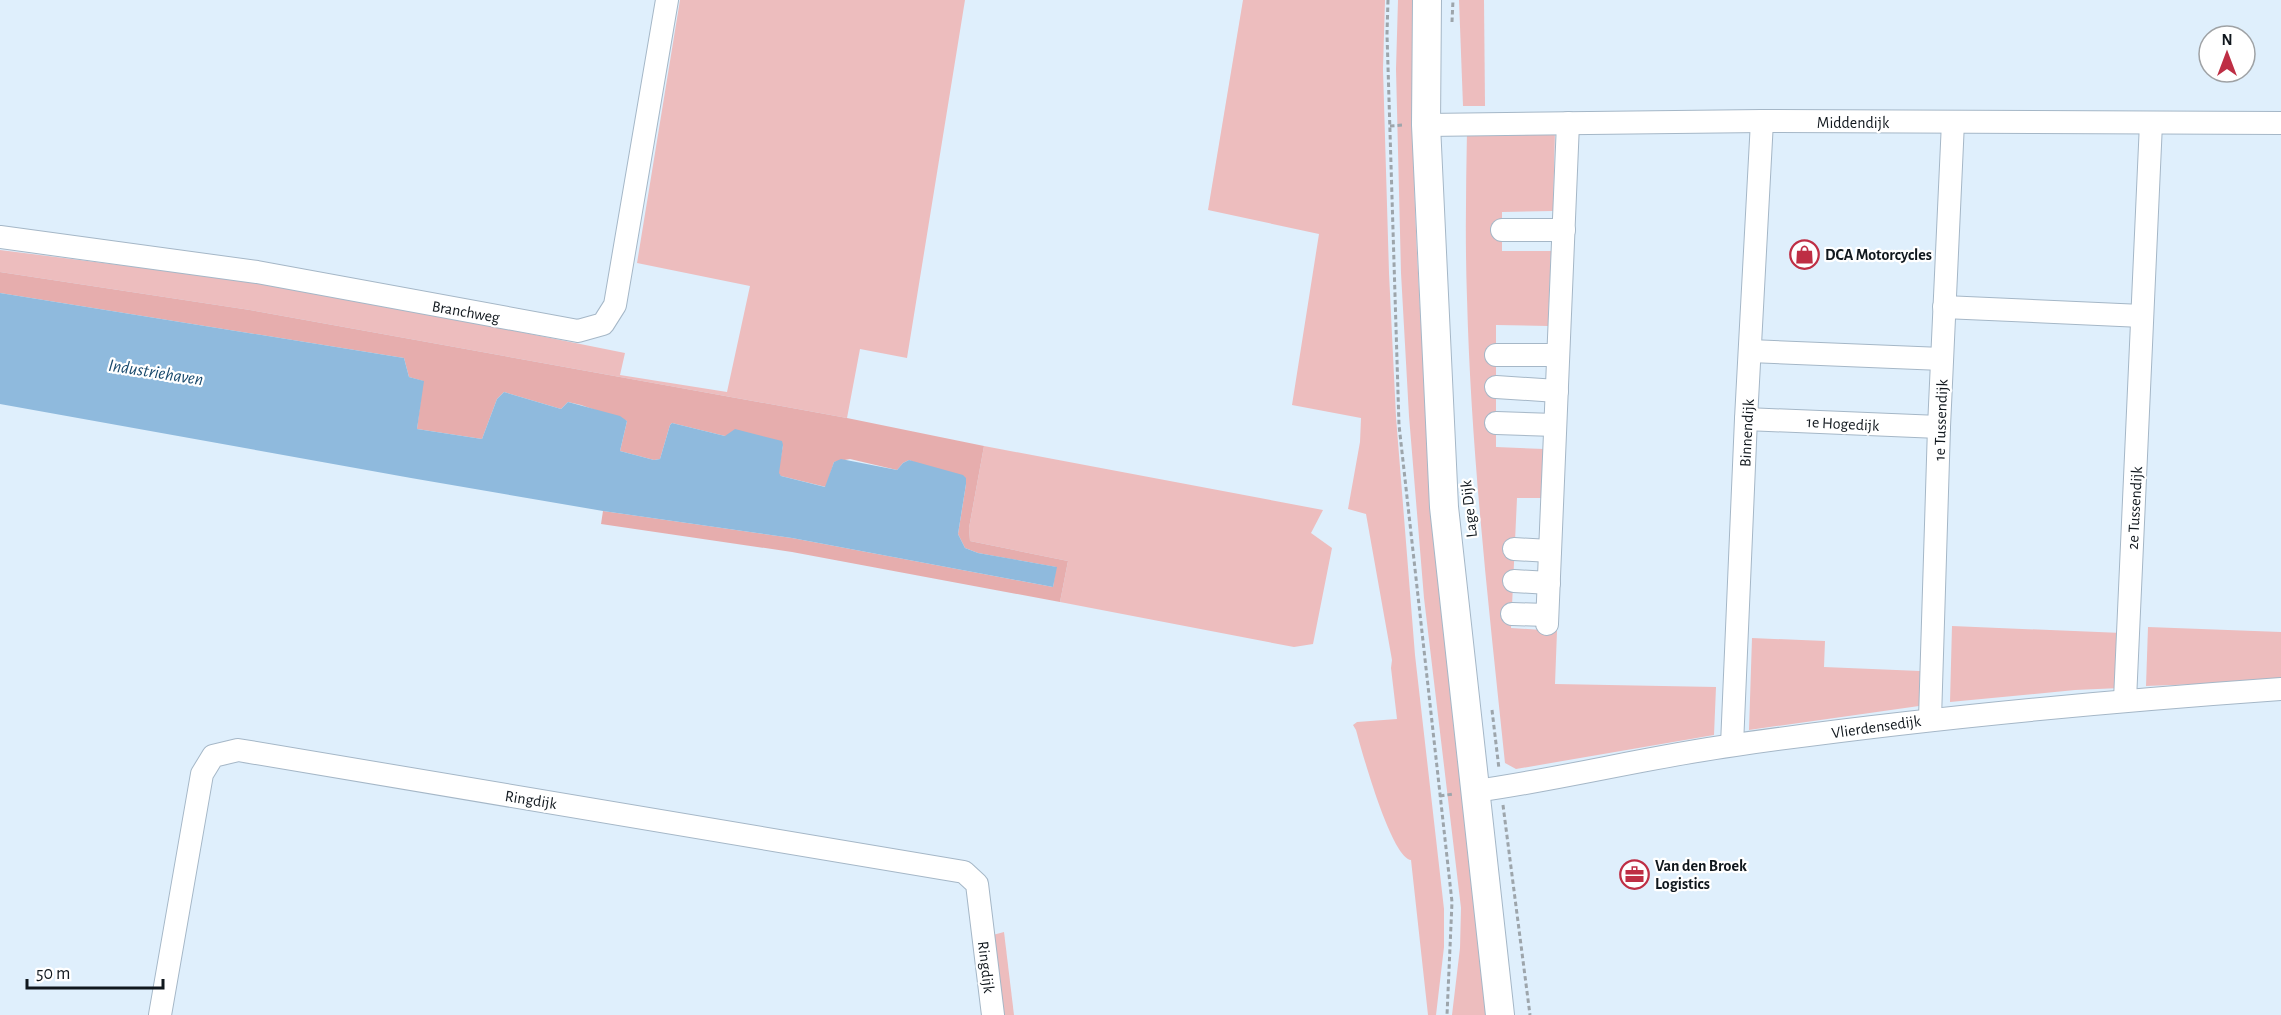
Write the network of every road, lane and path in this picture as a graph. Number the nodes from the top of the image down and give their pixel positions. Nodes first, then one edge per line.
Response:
1 (667, 0) edge
2 (1388, 0) edge
3 (1427, 0) edge
4 (1453, 0) edge
5 (1452, 22) dead end
6 (1762, 121) junction
7 (1953, 122) junction
8 (1568, 123) junction
9 (2151, 123) junction
10 (2281, 123) edge
11 (1426, 125) junction
12 (1502, 230) dead end
13 (1564, 230) junction
14 (0, 237) edge
15 (1944, 307) junction
16 (2142, 316) junction
17 (1750, 351) junction
18 (1496, 355) dead end
19 (1558, 355) junction
20 (1942, 359) junction
21 (1496, 387) dead end
22 (1557, 391) junction
23 (1746, 418) junction
24 (1496, 423) dead end
25 (1555, 425) junction
26 (1939, 427) junction
27 (1514, 549) dead end
28 (1550, 551) junction
29 (1514, 581) dead end
30 (1549, 582) junction
31 (1512, 614) dead end
32 (2281, 689) edge
33 (2125, 700) junction
34 (1491, 705) dead end
35 (1930, 719) junction
36 (1732, 745) junction
37 (1488, 790) junction
38 (160, 1015) edge
39 (993, 1015) edge
40 (1447, 1015) edge
41 (1500, 1015) edge
42 (1530, 1015) edge

1 - 14 street, Branchweg
2 - 40 path
3 - 11 main road, Lage Dijk
4 - 5 path
6 - 7 street, Middendijk
6 - 8 street, Middendijk
6 - 17 street, Binnendijk
7 - 9 street, Middendijk
7 - 15 street, 1e Tussendijk
8 - 11 street, Middendijk
8 - 13 street
9 - 10 street, Middendijk
9 - 16 street, 2e Tussendijk
11 - 37 main road, Lage Dijk
12 - 13 street
13 - 19 street
15 - 16 street
15 - 20 street, 1e Tussendijk
16 - 33 street, 2e Tussendijk
17 - 20 street
17 - 23 street, Binnendijk
18 - 19 street
19 - 22 street
20 - 26 street, 1e Tussendijk
21 - 22 street
22 - 25 street
23 - 26 street, 1e Hogedijk
23 - 36 street, Binnendijk
24 - 25 street
25 - 28 street
26 - 35 street, 1e Tussendijk
27 - 28 street
28 - 30 street
29 - 30 street
30 - 31 street
32 - 33 street, Vlierdensedijk
33 - 35 street, Vlierdensedijk
34 - 37 path
35 - 36 street, Vlierdensedijk
36 - 37 street, Vlierdensedijk
37 - 41 main road, Lage Dijk
37 - 42 path
38 - 39 street, Ringdijk

